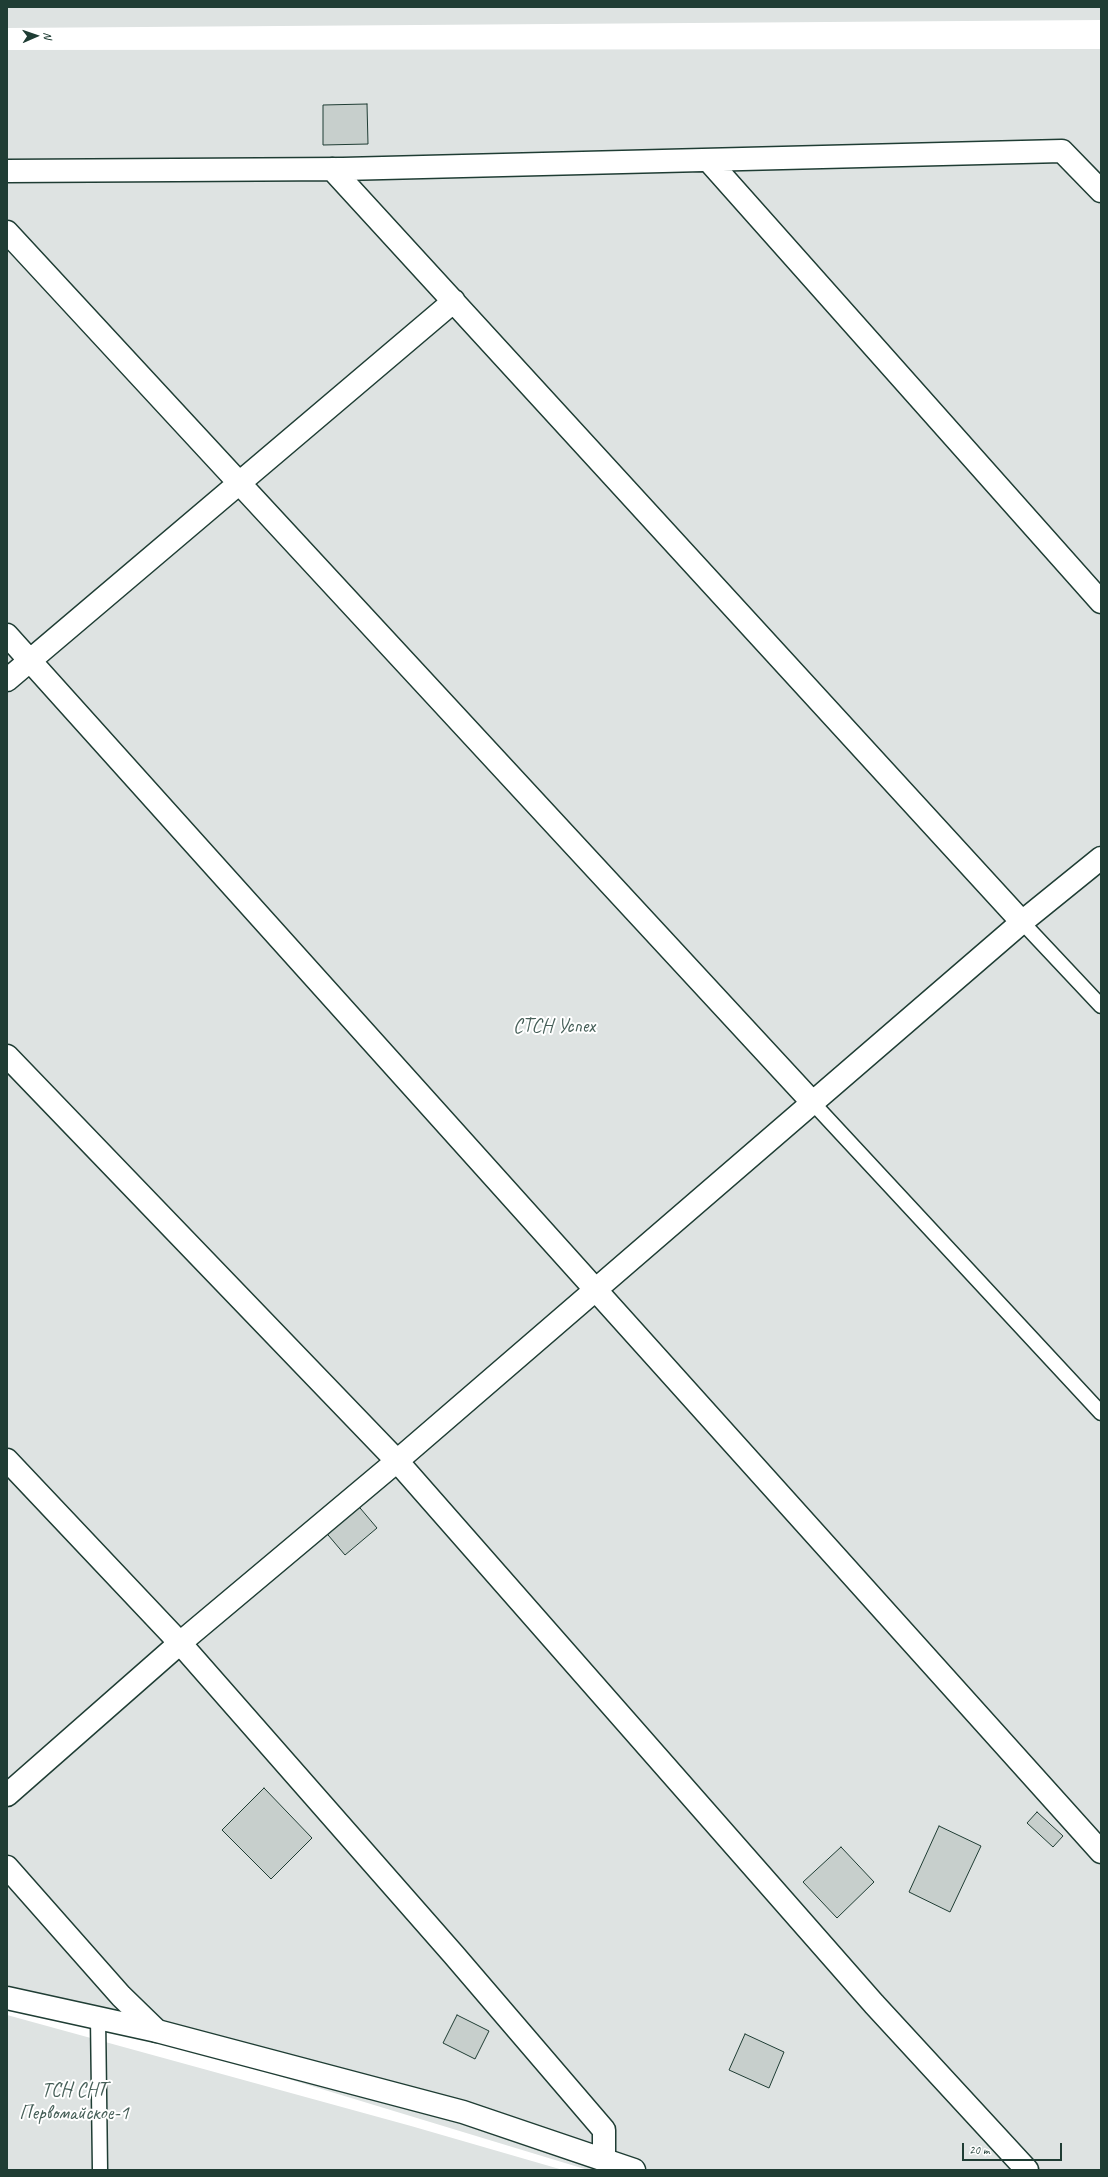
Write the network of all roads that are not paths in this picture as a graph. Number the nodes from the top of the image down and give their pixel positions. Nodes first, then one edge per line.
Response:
1 (708, 160) junction
2 (332, 169) junction
3 (7, 171) edge
4 (1101, 191) edge
5 (7, 232) edge
6 (454, 301) junction
7 (239, 483) junction
8 (1101, 602) edge
9 (7, 635) edge
10 (30, 660) junction
11 (7, 680) edge
12 (1101, 858) edge
13 (1022, 922) junction
14 (1101, 1006) edge
15 (7, 1056) edge
16 (813, 1103) junction
17 (597, 1291) junction
18 (1101, 1413) edge
19 (7, 1460) edge
20 (397, 1461) junction
21 (180, 1643) junction
22 (7, 1795) edge
23 (1101, 1852) edge
24 (7, 1867) edge
25 (7, 1998) edge
26 (98, 2017) junction
27 (157, 2031) junction
28 (604, 2160) junction
29 (100, 2170) edge
30 (634, 2170) edge
31 (1027, 2170) edge

1 - 2 street
1 - 4 street
1 - 8 street
2 - 3 street
2 - 6 street
5 - 7 street
6 - 7 street
6 - 13 street
7 - 10 street
7 - 16 street
9 - 10 street
10 - 11 street
10 - 17 street
12 - 13 street
13 - 14 lane
13 - 16 street
15 - 20 street
16 - 17 street
16 - 18 lane
17 - 20 street
17 - 23 street
19 - 21 street
20 - 21 street
20 - 31 street
21 - 22 street
21 - 28 street
24 - 27 street
25 - 26 street
26 - 27 street
26 - 29 lane
27 - 28 street
28 - 30 street

